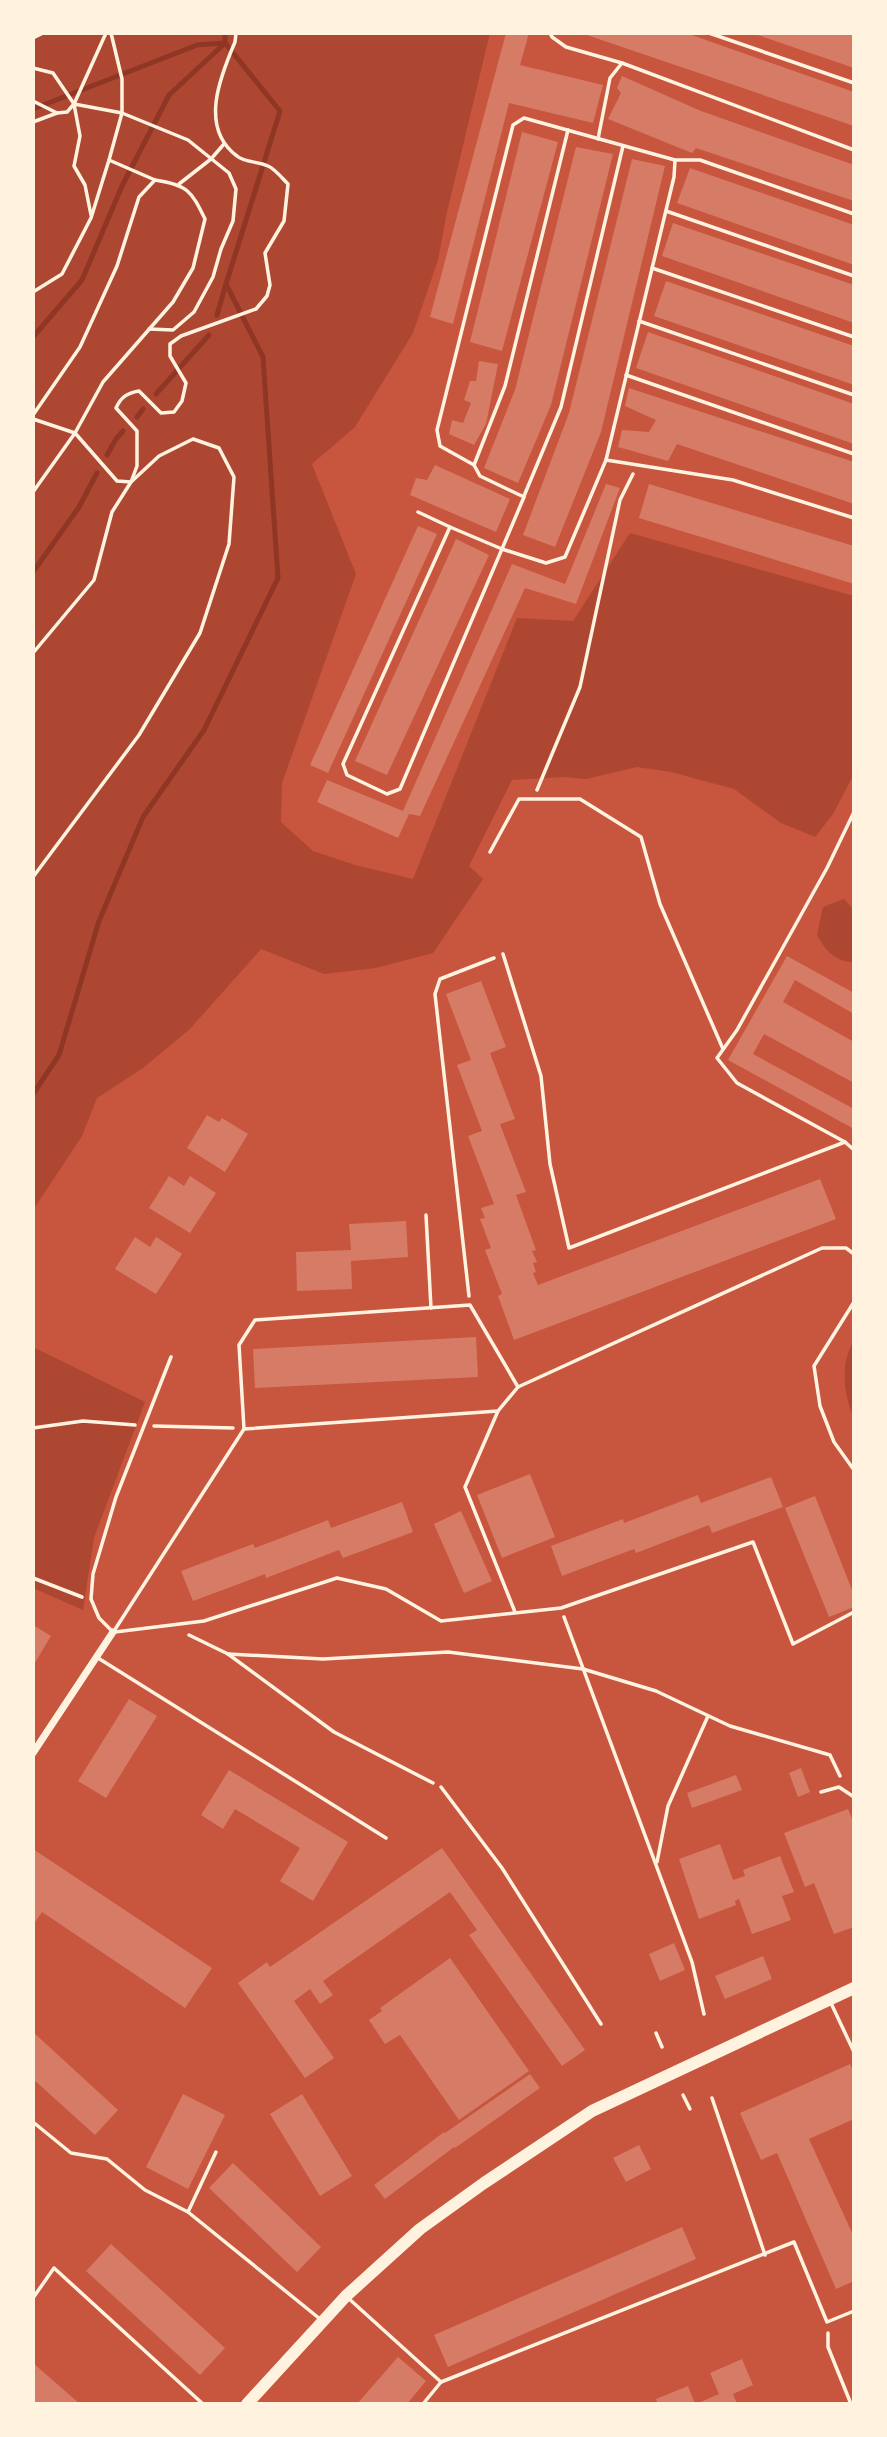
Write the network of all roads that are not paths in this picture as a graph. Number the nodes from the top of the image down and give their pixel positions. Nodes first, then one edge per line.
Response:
1 (550, 33) edge
2 (709, 33) edge
3 (622, 63) junction
4 (854, 83) edge
5 (568, 130) junction
6 (598, 139) junction
7 (624, 146) junction
8 (854, 150) edge
9 (674, 160) junction
10 (666, 211) junction
11 (854, 214) edge
12 (652, 268) junction
13 (854, 276) edge
14 (639, 321) junction
15 (854, 337) edge
16 (626, 376) junction
17 (854, 395) edge
18 (854, 454) edge
19 (606, 460) junction
20 (474, 465) junction
21 (524, 497) junction
22 (418, 512) dead end
23 (854, 518) edge
24 (450, 527) junction
25 (502, 549) junction
26 (854, 812) edge
27 (490, 852) dead end
28 (503, 954) road end
29 (723, 1050) junction
30 (845, 1142) junction
31 (854, 1150) edge
32 (426, 1215) dead end
33 (854, 1254) edge
34 (854, 1302) edge
35 (431, 1308) junction
36 (171, 1357) dead end
37 (518, 1387) junction
38 (499, 1411) junction
39 (244, 1429) junction
40 (854, 1471) edge
41 (854, 1612) edge
42 (515, 1613) junction
43 (113, 1632) junction
44 (98, 1658) junction
45 (33, 1753) edge
46 (441, 1787) road end
47 (821, 1792) dead end
48 (854, 1797) edge
49 (386, 1838) dead end
50 (854, 1988) edge
51 (829, 1999) junction
52 (601, 2024) dead end
53 (854, 2052) edge
54 (712, 2098) dead end
55 (33, 2122) edge
56 (216, 2152) dead end
57 (188, 2211) junction
58 (765, 2255) junction
59 (345, 2296) junction
60 (33, 2298) edge
61 (854, 2311) edge
62 (322, 2320) junction
63 (440, 2382) junction
64 (203, 2404) edge
65 (247, 2404) edge
66 (423, 2404) edge

1 - 3 lane
2 - 4 lane
3 - 6 lane
3 - 8 lane
5 - 6 lane
5 - 20 lane
5 - 20 lane
6 - 7 lane
7 - 9 lane
7 - 21 lane
9 - 10 lane
9 - 11 lane
10 - 12 lane
10 - 13 lane
12 - 14 lane
12 - 15 lane
14 - 16 lane
14 - 17 lane
16 - 18 lane
16 - 19 lane
19 - 23 lane
19 - 25 lane
20 - 21 lane
21 - 25 lane
22 - 24 lane
24 - 25 lane
24 - 25 lane
26 - 29 lane
27 - 29 lane
28 - 30 lane
29 - 30 lane
30 - 31 lane
32 - 35 lane
33 - 37 lane
34 - 40 lane
35 - 37 lane
35 - 39 lane
36 - 43 lane
37 - 38 lane
38 - 39 lane
38 - 42 lane
39 - 43 lane
41 - 42 lane
42 - 43 lane
43 - 44 street
44 - 45 street
44 - 49 lane
46 - 52 lane
47 - 48 lane
50 - 51 main road
51 - 53 lane
51 - 59 main road
54 - 58 lane
55 - 57 lane
56 - 57 lane
57 - 62 lane
58 - 61 lane
58 - 63 lane
59 - 62 main road
59 - 63 lane
60 - 64 lane
62 - 65 main road
63 - 66 lane

